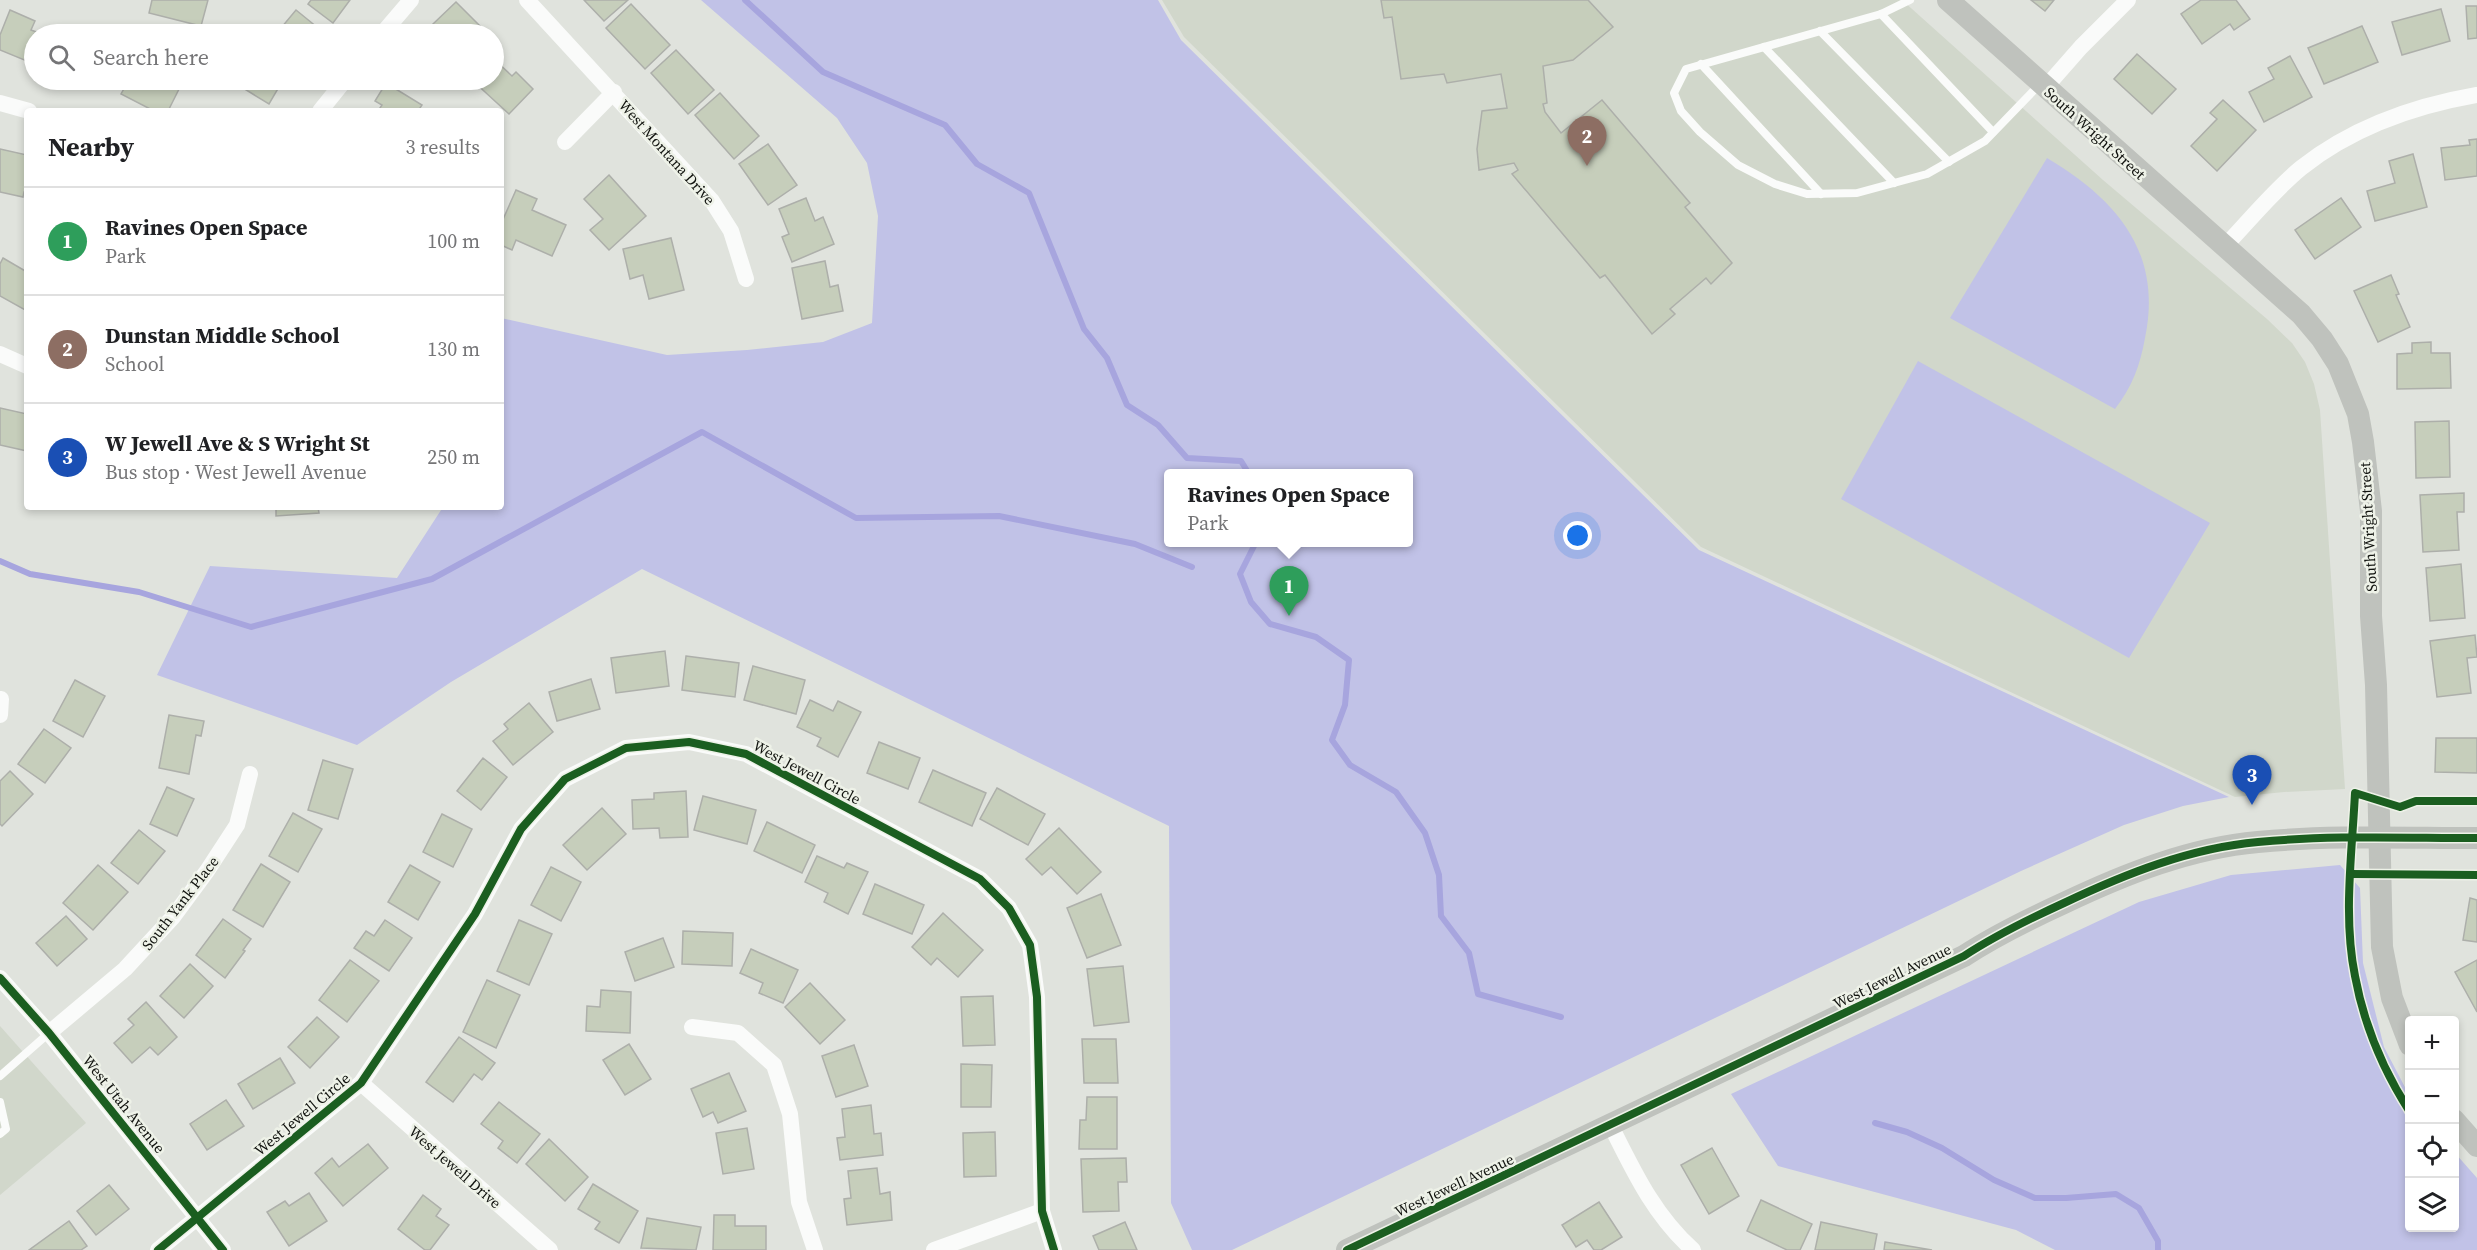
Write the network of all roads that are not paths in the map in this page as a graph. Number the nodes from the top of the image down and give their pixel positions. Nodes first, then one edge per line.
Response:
1 (411, 0) edge
2 (526, 0) edge
3 (1910, 0) edge
4 (1948, 0) edge
5 (2128, 0) edge
6 (1881, 14) junction
7 (390, 24) edge
8 (1820, 31) junction
9 (1764, 47) junction
10 (1701, 64) junction
11 (2042, 86) junction
12 (337, 90) edge
13 (614, 92) junction
14 (2477, 95) edge
15 (0, 103) edge
16 (322, 108) edge
17 (24, 110) edge
18 (1993, 132) junction
19 (565, 142) dead end
20 (1949, 162) junction
21 (1894, 183) junction
22 (1821, 194) junction
23 (2224, 247) junction
24 (746, 279) dead end
25 (0, 354) edge
26 (24, 365) edge
27 (250, 774) dead end
28 (2381, 837) junction
29 (2477, 838) edge
30 (0, 978) edge
31 (692, 1027) dead end
32 (50, 1034) junction
33 (2405, 1035) edge
34 (0, 1076) edge
35 (361, 1083) junction
36 (0, 1102) edge
37 (2458, 1124) edge
38 (1611, 1126) junction
39 (0, 1134) edge
40 (2477, 1146) edge
41 (1042, 1211) junction
42 (198, 1217) junction
43 (158, 1250) edge
44 (223, 1250) edge
45 (550, 1250) edge
46 (815, 1250) edge
47 (934, 1250) edge
48 (1054, 1250) edge
49 (1347, 1250) edge
50 (1693, 1250) edge

1 - 7 street
2 - 13 street, West Montana Drive
3 - 6 lane
4 - 11 street, South Wright Street
5 - 11 street
6 - 8 lane
6 - 18 lane
8 - 9 lane
8 - 20 lane
9 - 10 lane
9 - 21 lane
10 - 22 lane
10 - 22 lane
11 - 18 lane
11 - 23 street, South Wright Street
12 - 16 street
13 - 19 street, West Montana Drive
13 - 24 street, West Montana Drive
14 - 23 street
15 - 17 street
18 - 20 lane
20 - 21 lane
21 - 22 lane
23 - 28 street, South Wright Street
25 - 26 street
27 - 32 street, South Yank Place
28 - 29 street, West Jewell Avenue
28 - 33 street, South Wright Street
28 - 38 street, West Jewell Avenue
30 - 32 street, West Utah Avenue
31 - 46 street
32 - 34 lane
32 - 42 street, West Utah Avenue
35 - 41 street, West Jewell Circle
35 - 42 street, West Jewell Circle
35 - 45 street, West Jewell Drive
36 - 39 lane
37 - 40 street
38 - 49 street, West Jewell Avenue
38 - 50 street
41 - 47 street
41 - 48 street, West Jewell Circle
42 - 43 street, West Jewell Circle
42 - 44 street, West Utah Avenue

